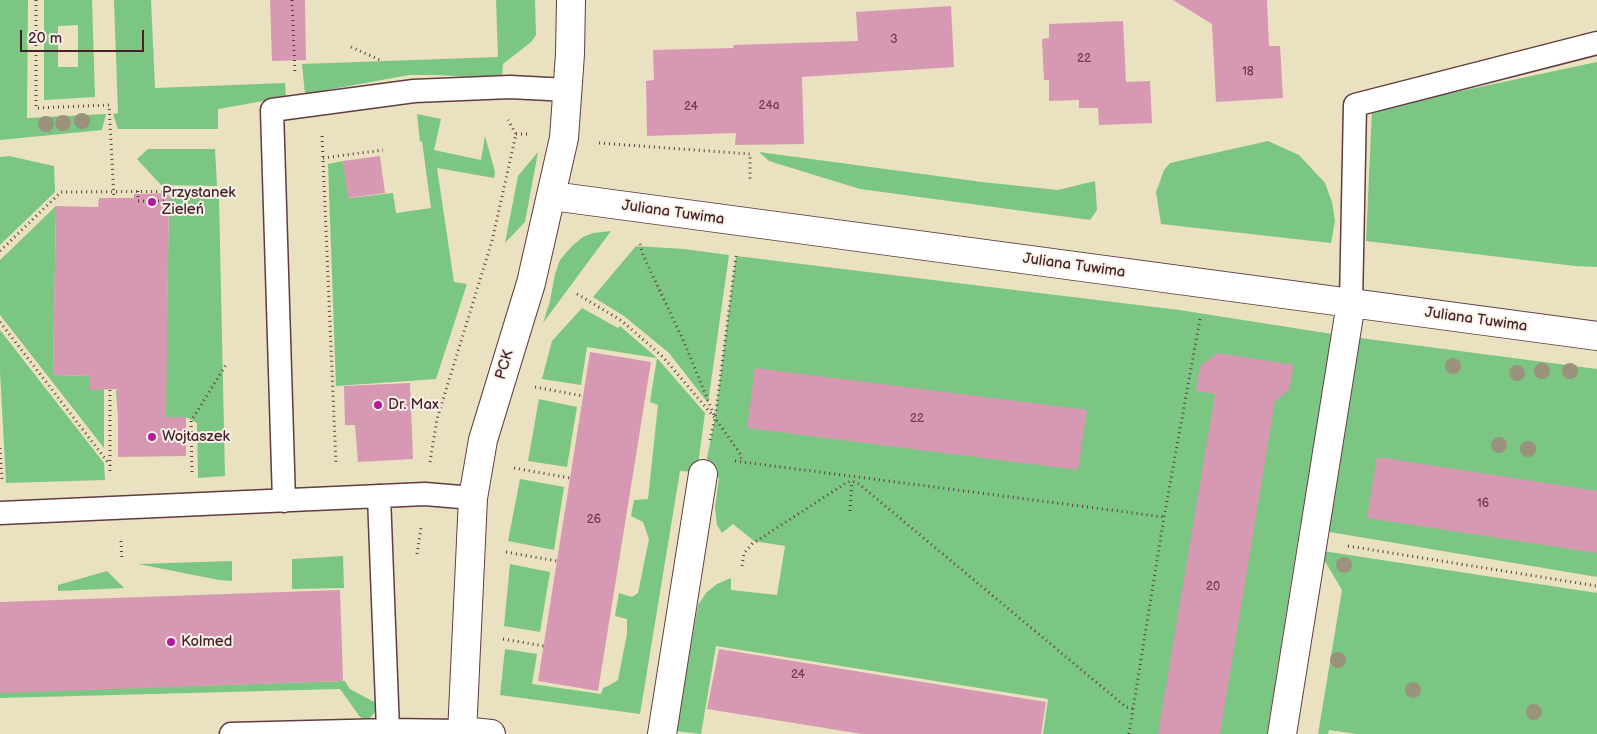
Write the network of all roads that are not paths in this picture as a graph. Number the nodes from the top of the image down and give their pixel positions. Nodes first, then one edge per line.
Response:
1 (571, 0) edge
2 (1597, 43) edge
3 (568, 90) junction
4 (552, 196) junction
5 (1351, 303) junction
6 (1597, 336) edge
7 (703, 474) dead end
8 (379, 496) junction
9 (473, 498) junction
10 (284, 501) junction
11 (0, 513) edge
12 (388, 730) junction
13 (462, 733) edge
14 (231, 734) edge
15 (491, 734) edge
16 (662, 734) edge
17 (1282, 734) edge

1 - 3 street, PCK
2 - 5 lane
3 - 4 street, PCK
3 - 10 lane
4 - 5 street, Juliana Tuwima
4 - 9 street, PCK
5 - 6 street, Juliana Tuwima
5 - 17 street
7 - 16 street
8 - 9 lane
8 - 10 lane
8 - 12 lane
9 - 13 street, PCK
10 - 11 lane
12 - 13 lane
12 - 14 lane
13 - 15 street

